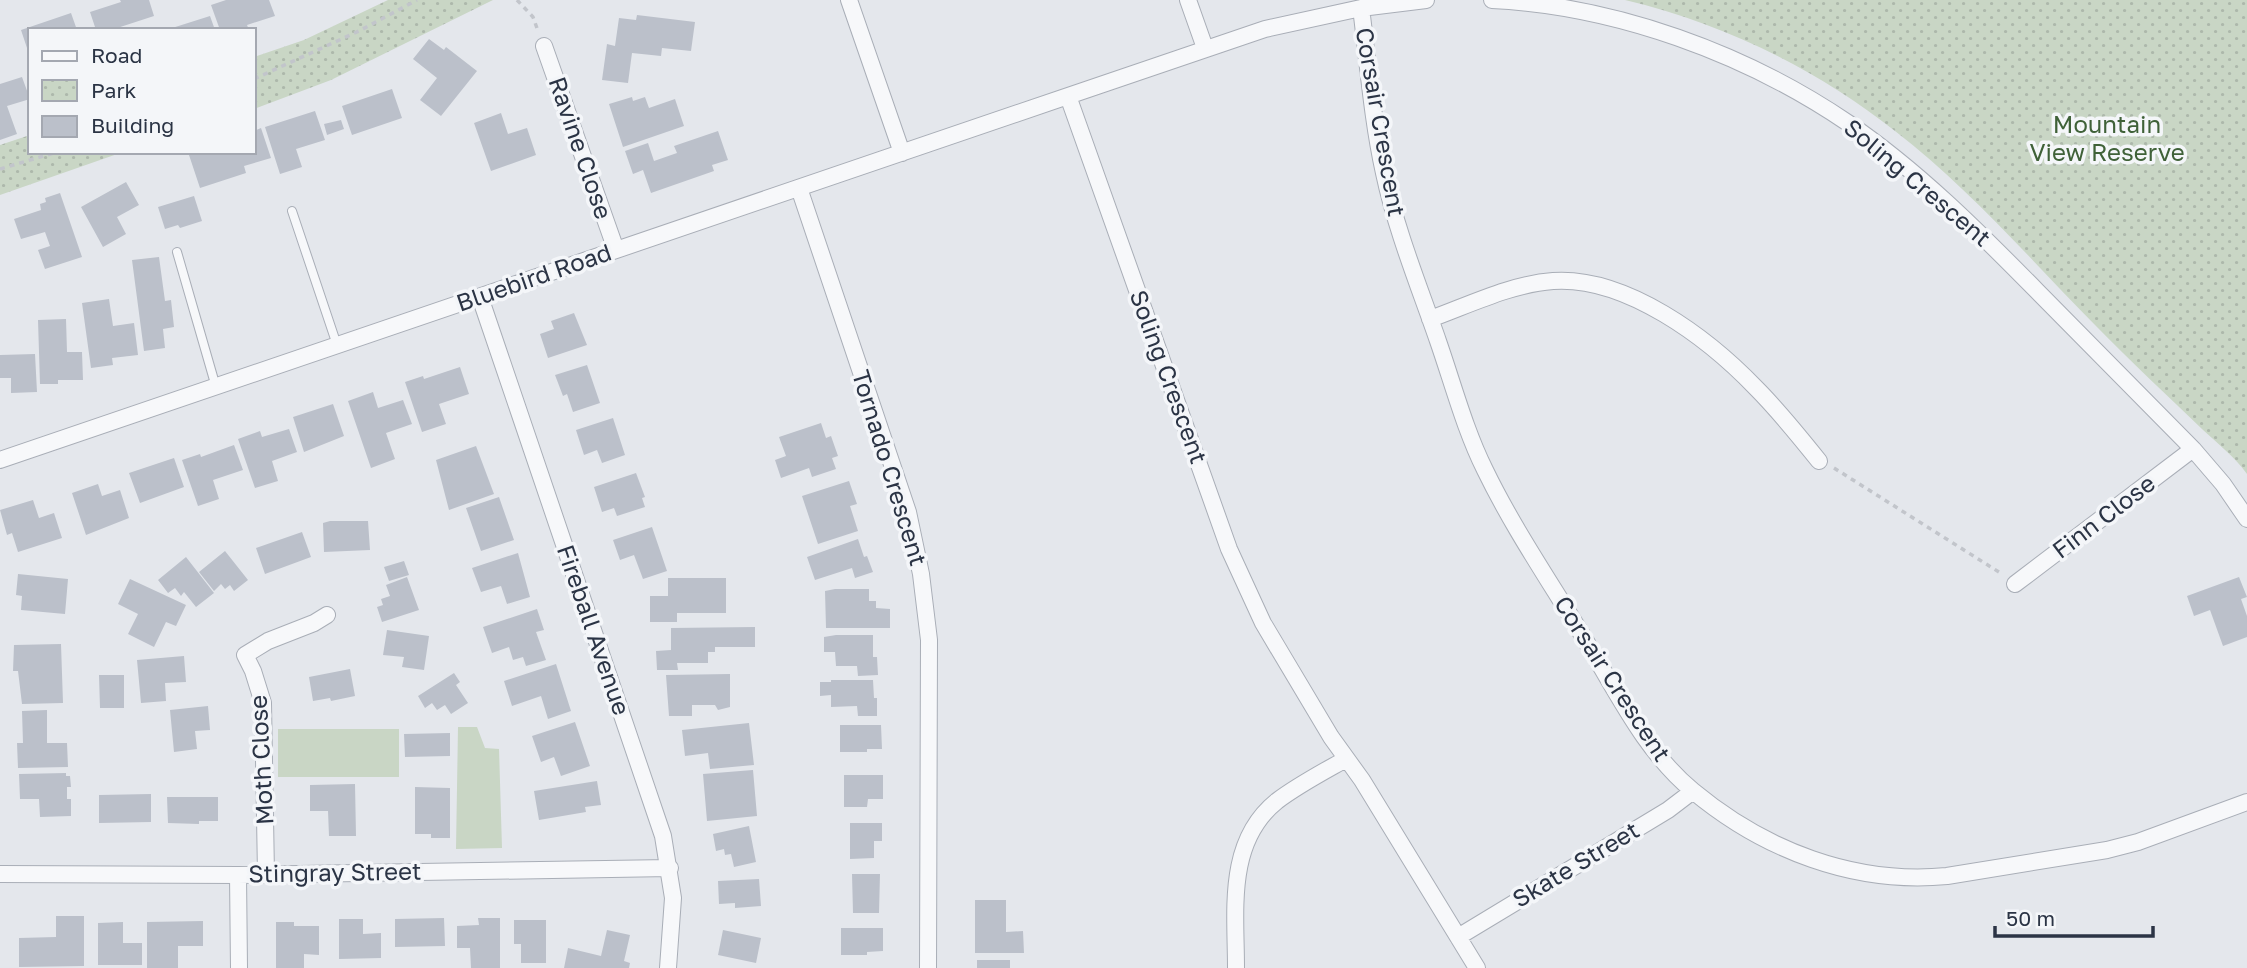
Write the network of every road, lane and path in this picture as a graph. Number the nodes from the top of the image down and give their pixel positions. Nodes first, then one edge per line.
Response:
1 (417, 0) edge
2 (517, 0) edge
3 (849, 0) edge
4 (1188, 0) edge
5 (1426, 0) edge
6 (1492, 0) edge
7 (1361, 8) junction
8 (544, 46) joint
9 (1205, 48) junction
10 (256, 78) edge
11 (1068, 96) junction
12 (902, 153) junction
13 (50, 154) edge
14 (0, 169) edge
15 (799, 188) junction
16 (292, 211) dead end
17 (616, 250) junction
18 (177, 252) dead end
19 (480, 297) junction
20 (1430, 319) junction
21 (337, 345) junction
22 (216, 387) junction
23 (2193, 449) junction
24 (0, 460) edge
25 (1819, 461) joint
26 (2247, 519) edge
27 (2015, 584) joint
28 (327, 615) dead end
29 (1346, 759) junction
30 (1693, 791) junction
31 (2247, 802) edge
32 (670, 868) junction
33 (0, 874) edge
34 (266, 874) junction
35 (237, 875) junction
36 (1458, 937) junction
37 (239, 968) edge
38 (668, 968) edge
39 (928, 968) edge
40 (1236, 968) edge
41 (1477, 968) edge

1 - 10 path
2 - 8 path
3 - 12 street
4 - 9 street
5 - 7 street
6 - 23 street, Soling Crescent
7 - 9 street
7 - 20 street, Corsair Crescent
8 - 17 street, Ravine Close
9 - 11 street
11 - 12 street, Bluebird Road
11 - 29 street, Soling Crescent
12 - 15 street, Bluebird Road
13 - 14 path
15 - 17 street, Bluebird Road
15 - 39 street, Tornado Crescent
16 - 21 lane
17 - 19 street, Bluebird Road
18 - 22 lane
19 - 21 street, Bluebird Road
19 - 32 street, Fireball Avenue
20 - 25 street
20 - 30 street, Corsair Crescent
21 - 22 street, Bluebird Road
22 - 24 street, Bluebird Road
23 - 26 street, Soling Crescent
23 - 27 street, Finn Close
25 - 27 path
28 - 34 street, Moth Close
29 - 36 street, Soling Crescent
29 - 40 street
30 - 31 street, Corsair Crescent
30 - 36 street, Skate Street
32 - 34 street, Stingray Street
32 - 38 street, Fireball Avenue
33 - 35 street, Stingray Street
34 - 35 street, Stingray Street
35 - 37 street
36 - 41 street, Soling Crescent

